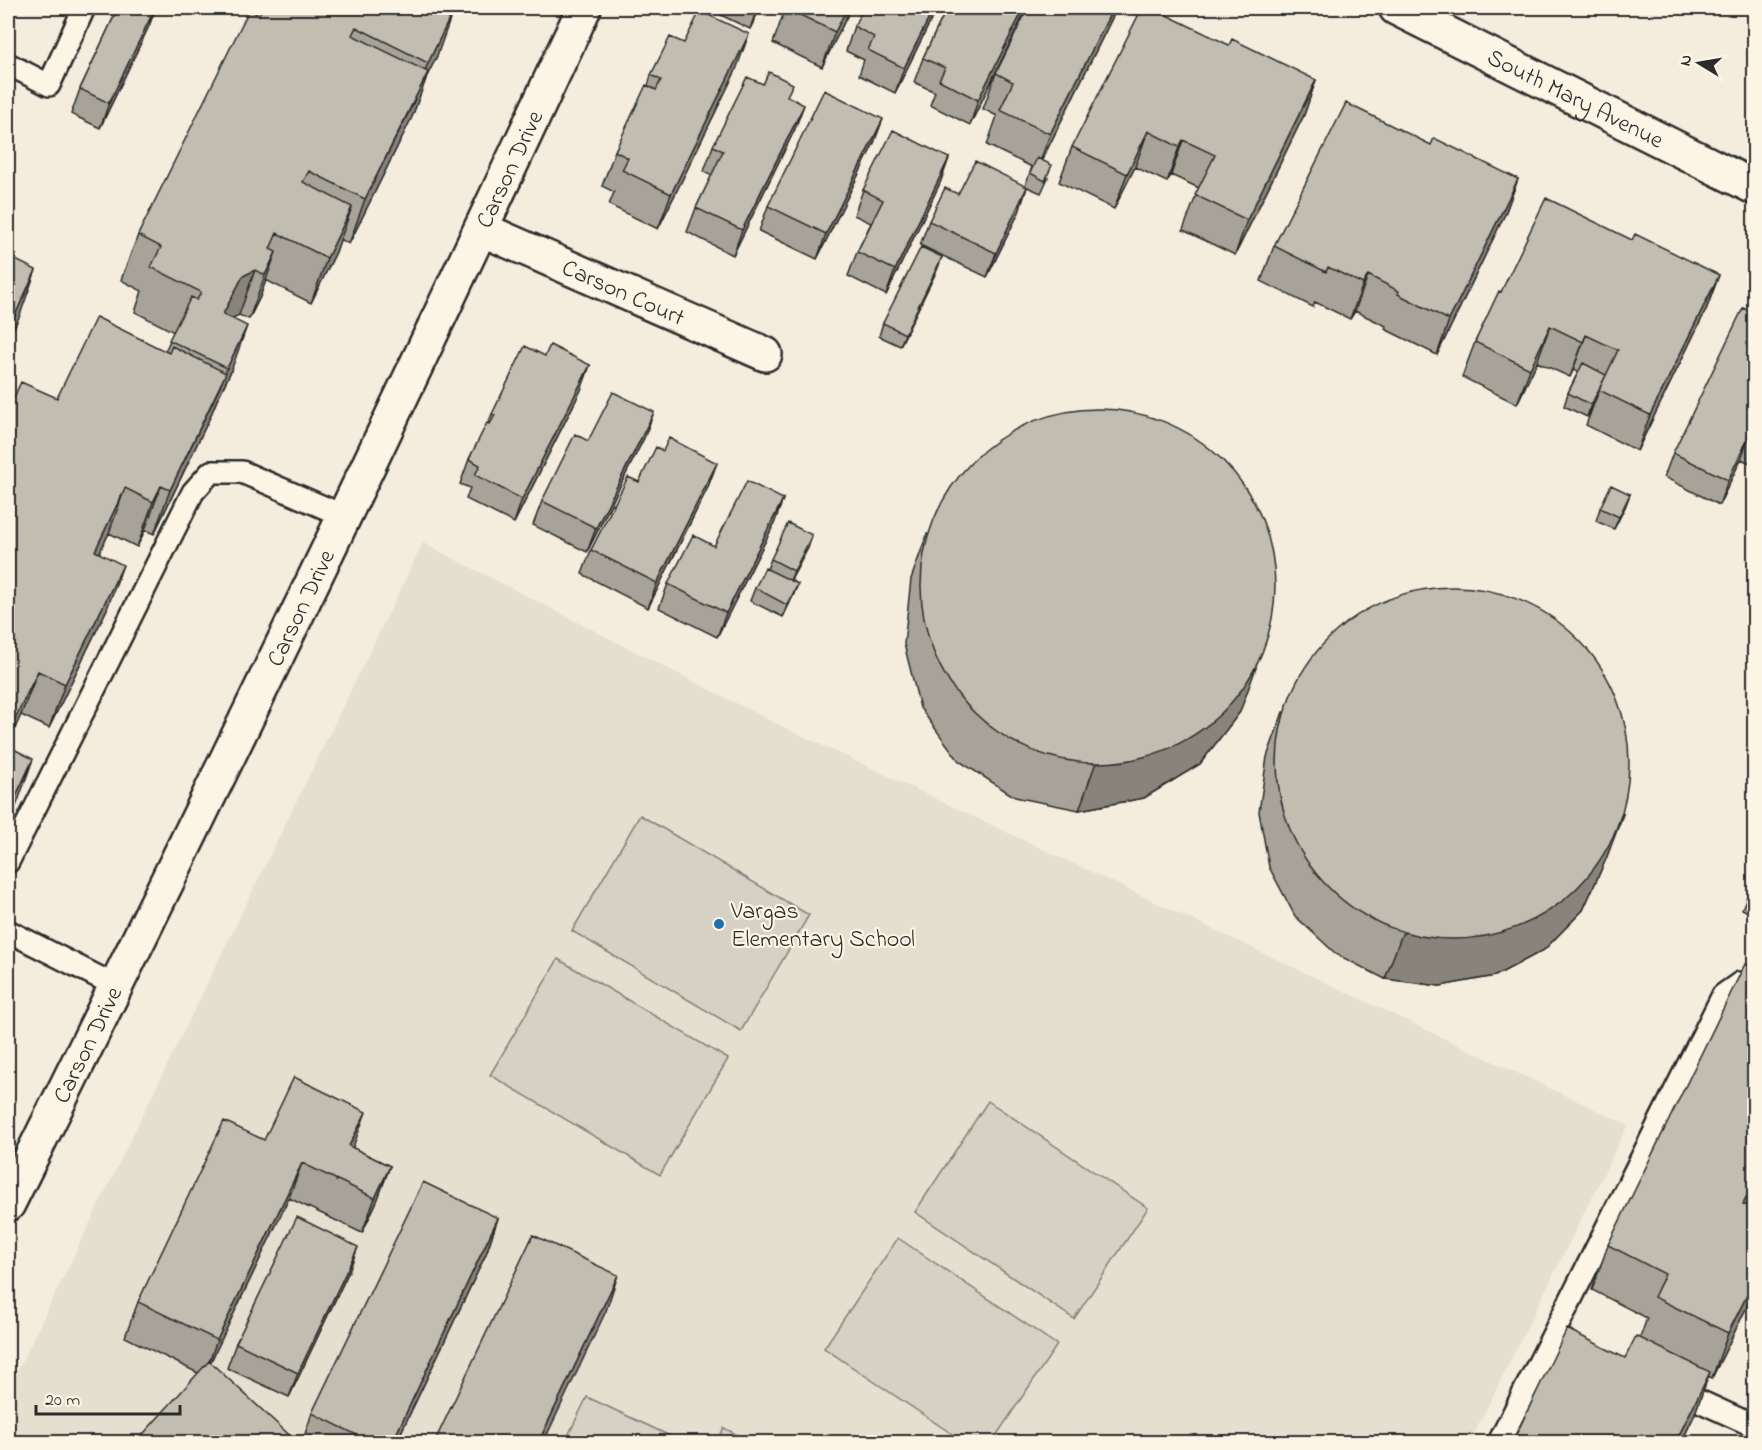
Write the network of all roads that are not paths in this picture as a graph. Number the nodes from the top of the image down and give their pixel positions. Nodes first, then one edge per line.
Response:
1 (84, 8) edge
2 (584, 8) edge
3 (1396, 8) edge
4 (8, 64) edge
5 (1755, 187) edge
6 (481, 229) junction
7 (765, 354) dead end
8 (344, 516) junction
9 (8, 862) edge
10 (8, 931) edge
11 (1755, 984) edge
12 (116, 986) junction
13 (8, 1204) edge
14 (1553, 1335) junction
15 (1585, 1350) edge
16 (1659, 1383) edge
17 (1755, 1426) edge
18 (1499, 1443) edge

1 - 4 lane
2 - 6 street, Carson Drive
3 - 5 street, South Mary Avenue
6 - 7 street, Carson Court
6 - 8 street, Carson Drive
8 - 9 lane
8 - 12 street, Carson Drive
10 - 12 lane
11 - 14 lane
12 - 13 street, Carson Drive
14 - 15 lane
14 - 18 lane
16 - 17 lane

